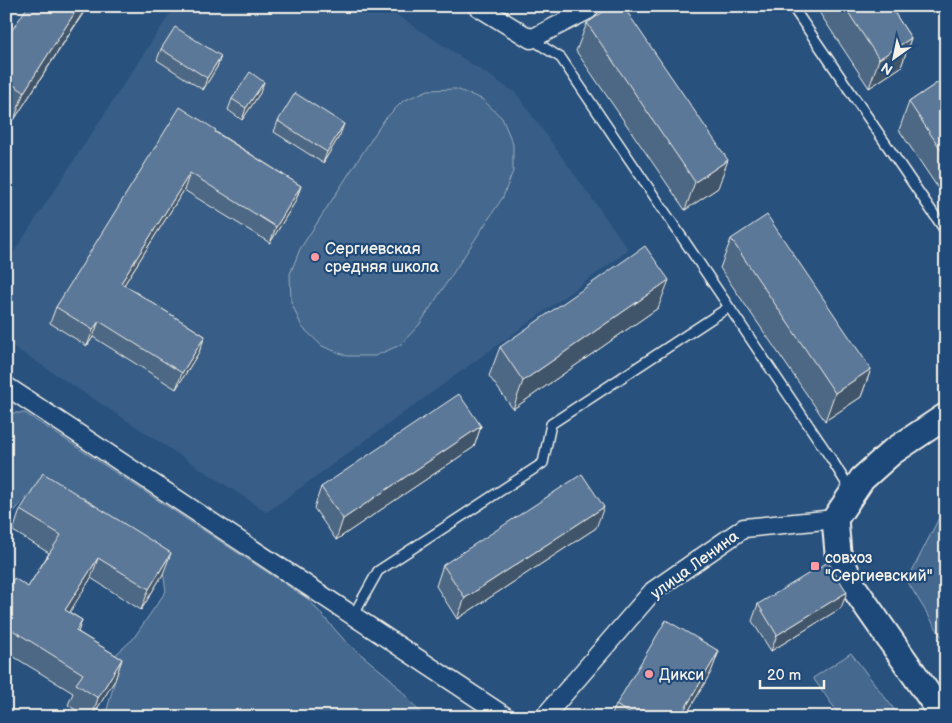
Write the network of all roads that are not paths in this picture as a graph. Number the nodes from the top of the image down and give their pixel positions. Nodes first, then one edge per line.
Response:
1 (477, 6) edge
2 (591, 6) edge
3 (792, 6) edge
4 (531, 39) junction
5 (946, 232) edge
6 (729, 307) junction
7 (6, 386) edge
8 (946, 416) edge
9 (852, 493) junction
10 (835, 519) junction
11 (353, 616) junction
12 (506, 717) edge
13 (544, 717) edge
14 (944, 717) edge

1 - 4 street
2 - 4 street
3 - 5 lane
4 - 6 lane
6 - 9 lane
6 - 11 lane
7 - 11 street
8 - 9 street
9 - 10 street
10 - 13 street, улица Ленина
10 - 14 street
11 - 12 street

